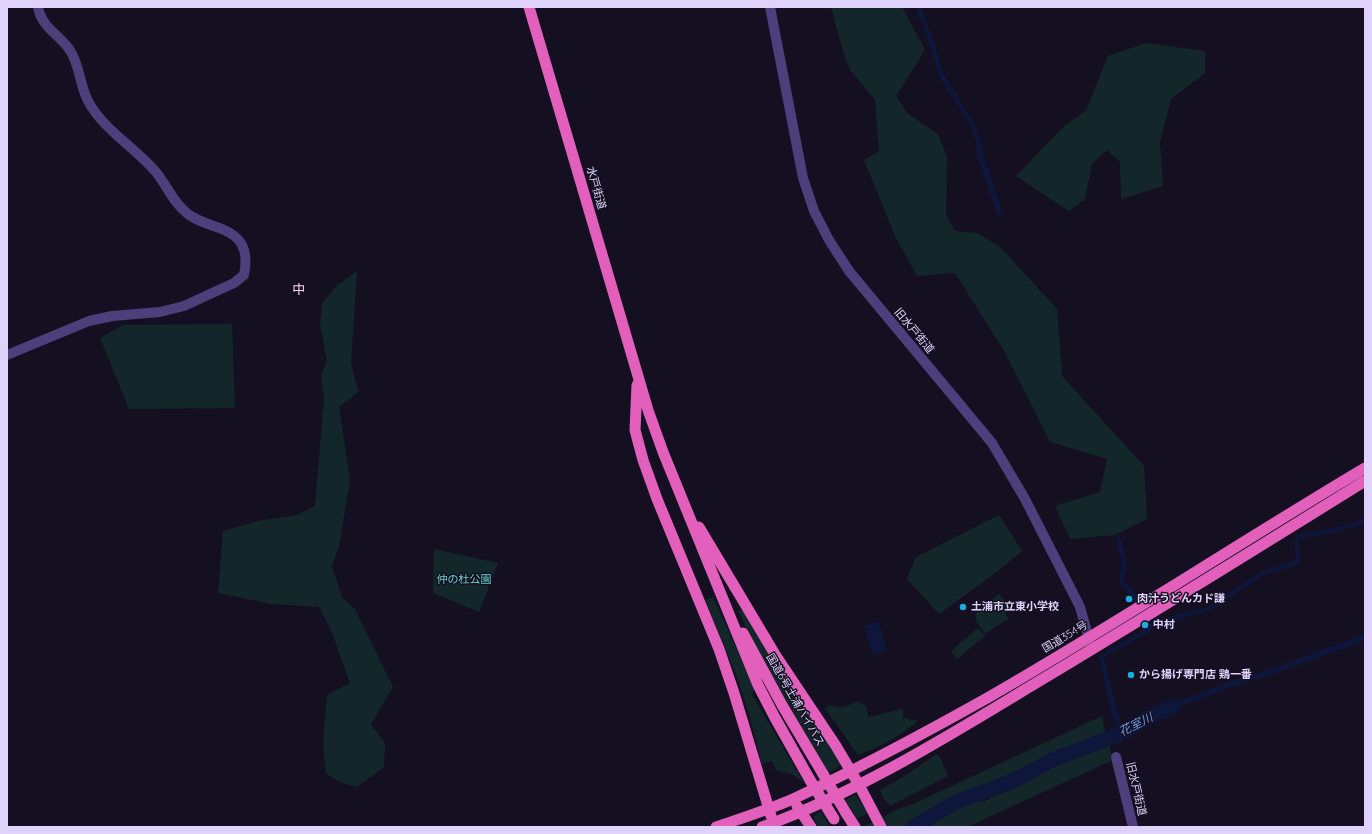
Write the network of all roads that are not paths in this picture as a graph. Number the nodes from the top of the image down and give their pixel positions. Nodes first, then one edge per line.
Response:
1 (38, 7) edge
2 (529, 7) edge
3 (770, 7) edge
4 (7, 355) edge
5 (637, 377) junction
6 (1365, 468) edge
7 (1365, 481) edge
8 (682, 501) junction
9 (716, 584) junction
10 (1089, 638) junction
11 (1092, 650) junction
12 (1116, 757) dead end
13 (851, 771) junction
14 (859, 785) junction
15 (793, 799) junction
16 (768, 809) junction
17 (801, 811) junction
18 (770, 826) edge
19 (716, 827) edge
20 (811, 827) edge
21 (838, 827) edge
22 (854, 827) edge
23 (881, 827) edge
24 (1133, 827) edge

1 - 4 street
2 - 5 highway, 水戸街道
3 - 10 street, 旧水戸街道
5 - 8 highway, 国道6号土浦バイパス
5 - 16 highway
6 - 10 highway, 国道354号
7 - 11 highway
8 - 9 highway, 国道6号土浦バイパス
8 - 13 highway
9 - 21 highway, 国道6号土浦バイパス, bridge
9 - 22 highway, 国道6号土浦バイパス, bridge
10 - 11 street, 旧水戸街道
10 - 13 highway, 国道354号
11 - 14 highway
12 - 24 street, 旧水戸街道
13 - 14 highway
13 - 15 highway, 国道354号
14 - 17 highway
14 - 23 highway
15 - 16 highway, 国道354号
15 - 17 highway
16 - 18 highway
16 - 19 highway, 国道354号
17 - 18 highway
17 - 20 highway

